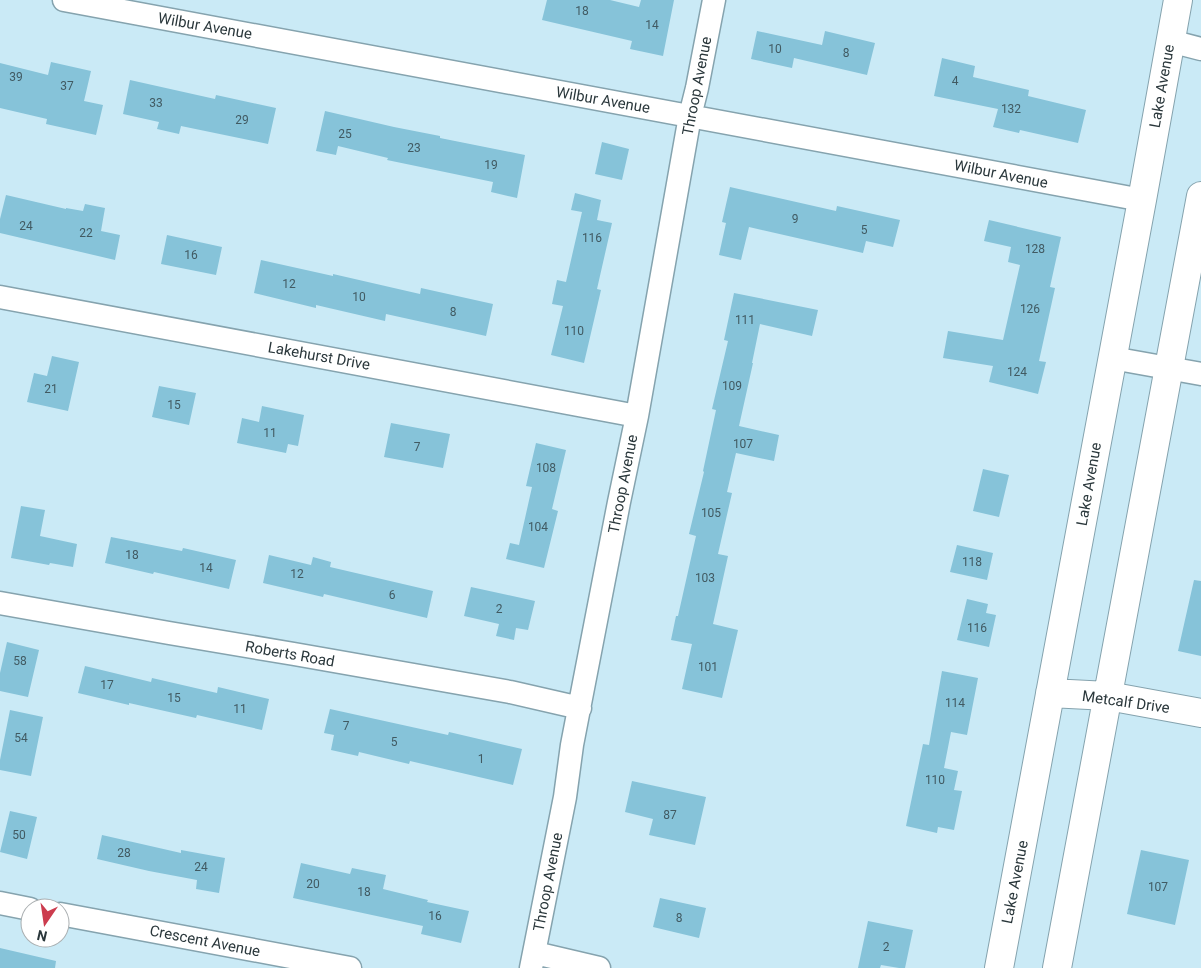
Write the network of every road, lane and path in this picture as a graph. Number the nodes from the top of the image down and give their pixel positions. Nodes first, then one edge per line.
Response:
1 (64, 0) edge
2 (714, 0) edge
3 (1178, 0) edge
4 (1170, 41) junction
5 (1201, 48) edge
6 (690, 116) junction
7 (1201, 196) edge
8 (1142, 200) junction
9 (0, 297) edge
10 (1112, 358) junction
11 (1168, 368) junction
12 (1201, 374) edge
13 (637, 416) junction
14 (0, 603) edge
15 (1050, 693) junction
16 (1108, 696) junction
17 (580, 708) junction
18 (1201, 713) edge
19 (0, 903) edge
20 (20, 906) edge
21 (70, 916) edge
22 (533, 961) edge
23 (350, 968) edge
24 (599, 968) edge
25 (999, 968) edge
26 (1057, 968) edge

1 - 6 street, Wilbur Avenue
2 - 6 street, Throop Avenue
3 - 4 main road, Lake Avenue
4 - 5 street
4 - 8 main road, Lake Avenue
6 - 8 street, Wilbur Avenue
6 - 13 street, Throop Avenue
7 - 11 main road
8 - 10 main road, Lake Avenue
9 - 13 street, Lakehurst Drive
10 - 11 street
10 - 15 main road, Lake Avenue
11 - 12 street
11 - 16 main road
13 - 17 street, Throop Avenue
14 - 17 street, Roberts Road
15 - 16 main road, Metcalf Drive
15 - 25 main road, Lake Avenue
16 - 18 main road, Metcalf Drive
16 - 26 main road
17 - 22 street, Throop Avenue
19 - 20 street
21 - 23 street, Crescent Avenue
22 - 24 street

